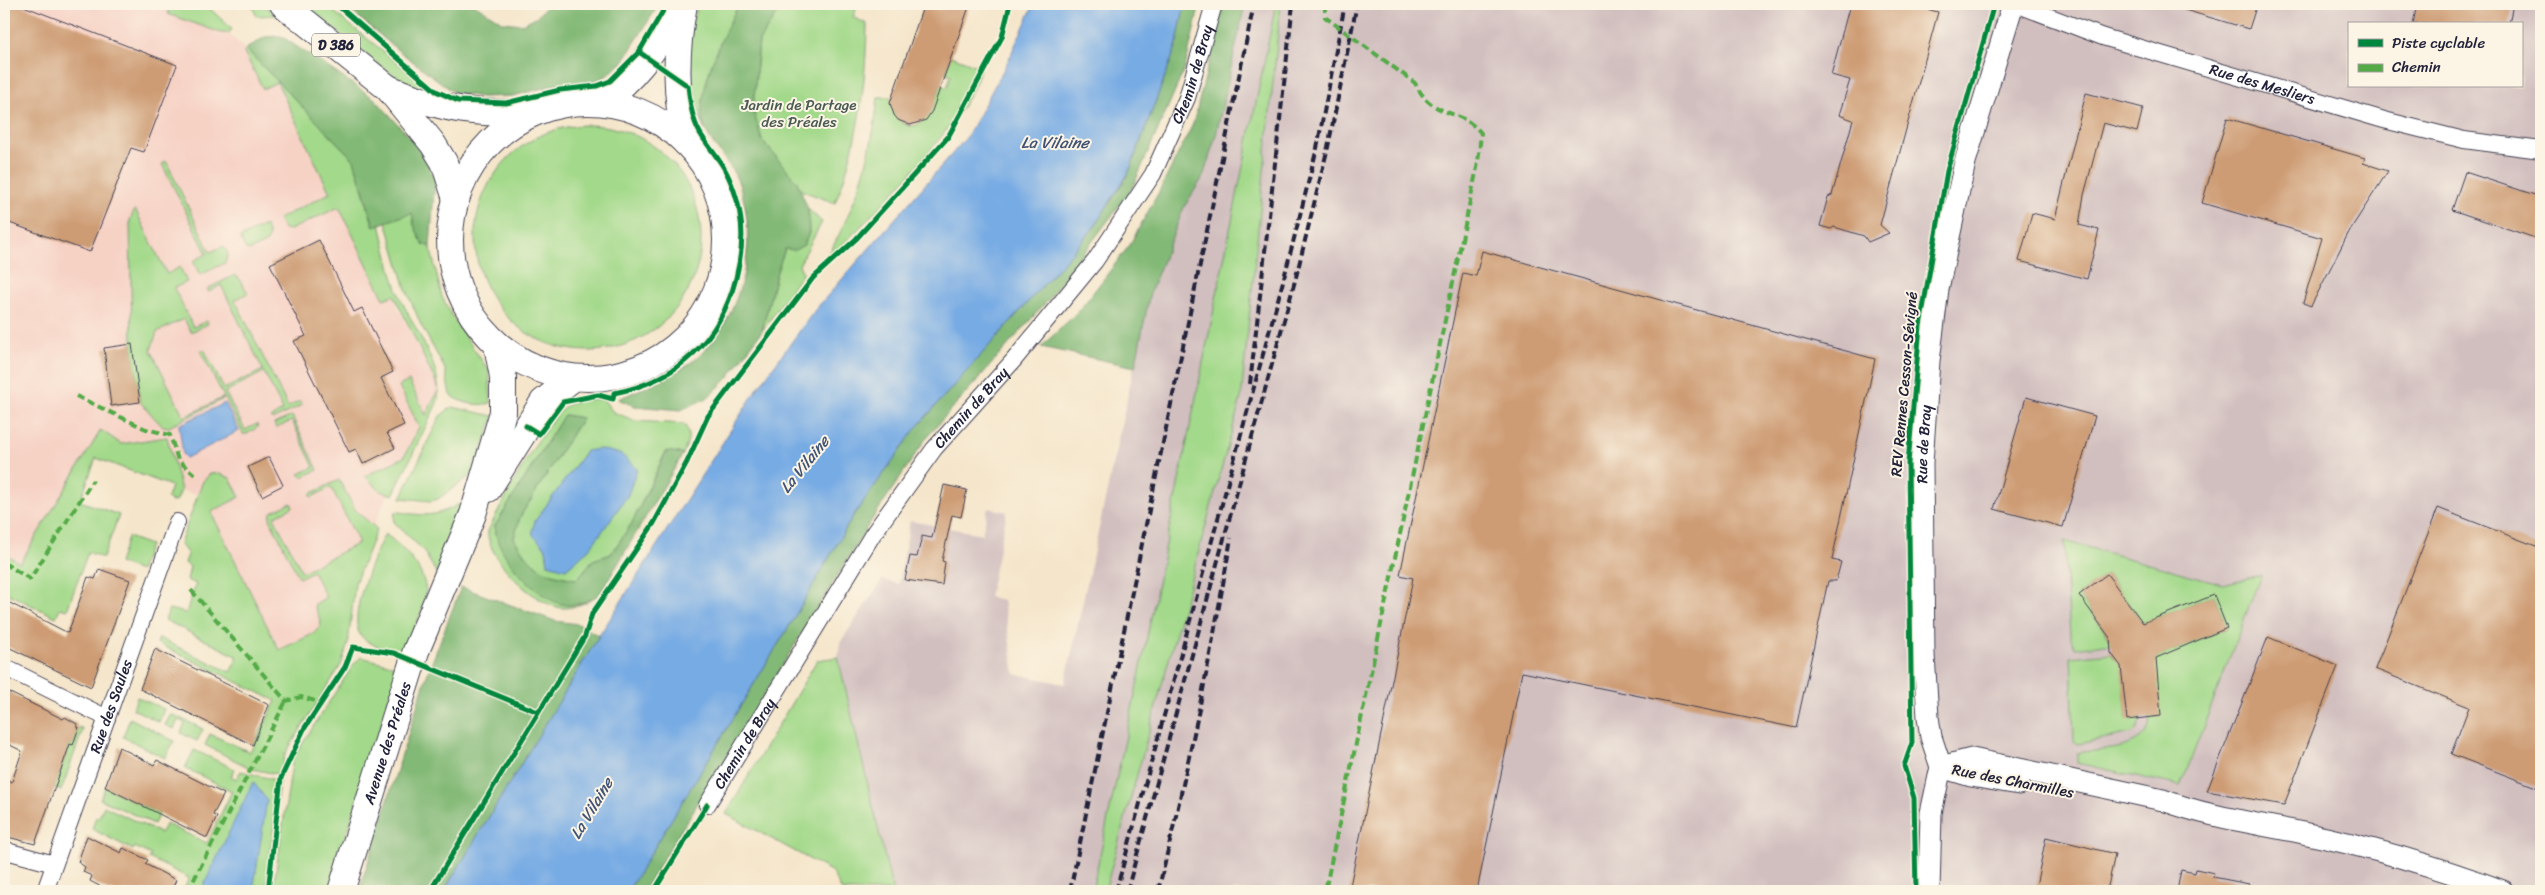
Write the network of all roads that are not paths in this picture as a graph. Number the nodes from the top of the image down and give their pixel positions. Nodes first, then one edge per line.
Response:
1 (283, 4) edge
2 (684, 4) edge
3 (1214, 4) edge
4 (2014, 4) edge
5 (388, 88) junction
6 (601, 102) junction
7 (533, 113) junction
8 (686, 143) junction
9 (2541, 150) edge
10 (456, 199) junction
11 (497, 345) junction
12 (574, 378) junction
13 (473, 514) junction
14 (177, 522) dead end
15 (4, 667) edge
16 (107, 718) junction
17 (1941, 767) junction
18 (707, 805) dead end
19 (7, 850) edge
20 (54, 864) junction
21 (44, 891) edge
22 (341, 891) edge
23 (1929, 891) edge
24 (2503, 891) edge

1 - 5 main road, D 386
2 - 6 main road
2 - 8 main road
3 - 18 street, Chemin de Bray
4 - 9 street, Rue des Mesliers
4 - 17 street, Rue de Bray
5 - 7 main road
5 - 10 main road
6 - 7 main road
6 - 8 main road
7 - 10 main road
8 - 12 main road
10 - 11 main road
11 - 12 main road
11 - 13 main road, Avenue des Préales
12 - 13 main road, Avenue des Préales
13 - 22 main road, Avenue des Préales
14 - 16 street, Rue des Saules
15 - 16 street
16 - 20 street, Rue des Saules
17 - 23 street
17 - 24 street, Rue des Charmilles
19 - 20 street
20 - 21 street, Rue des Saules

